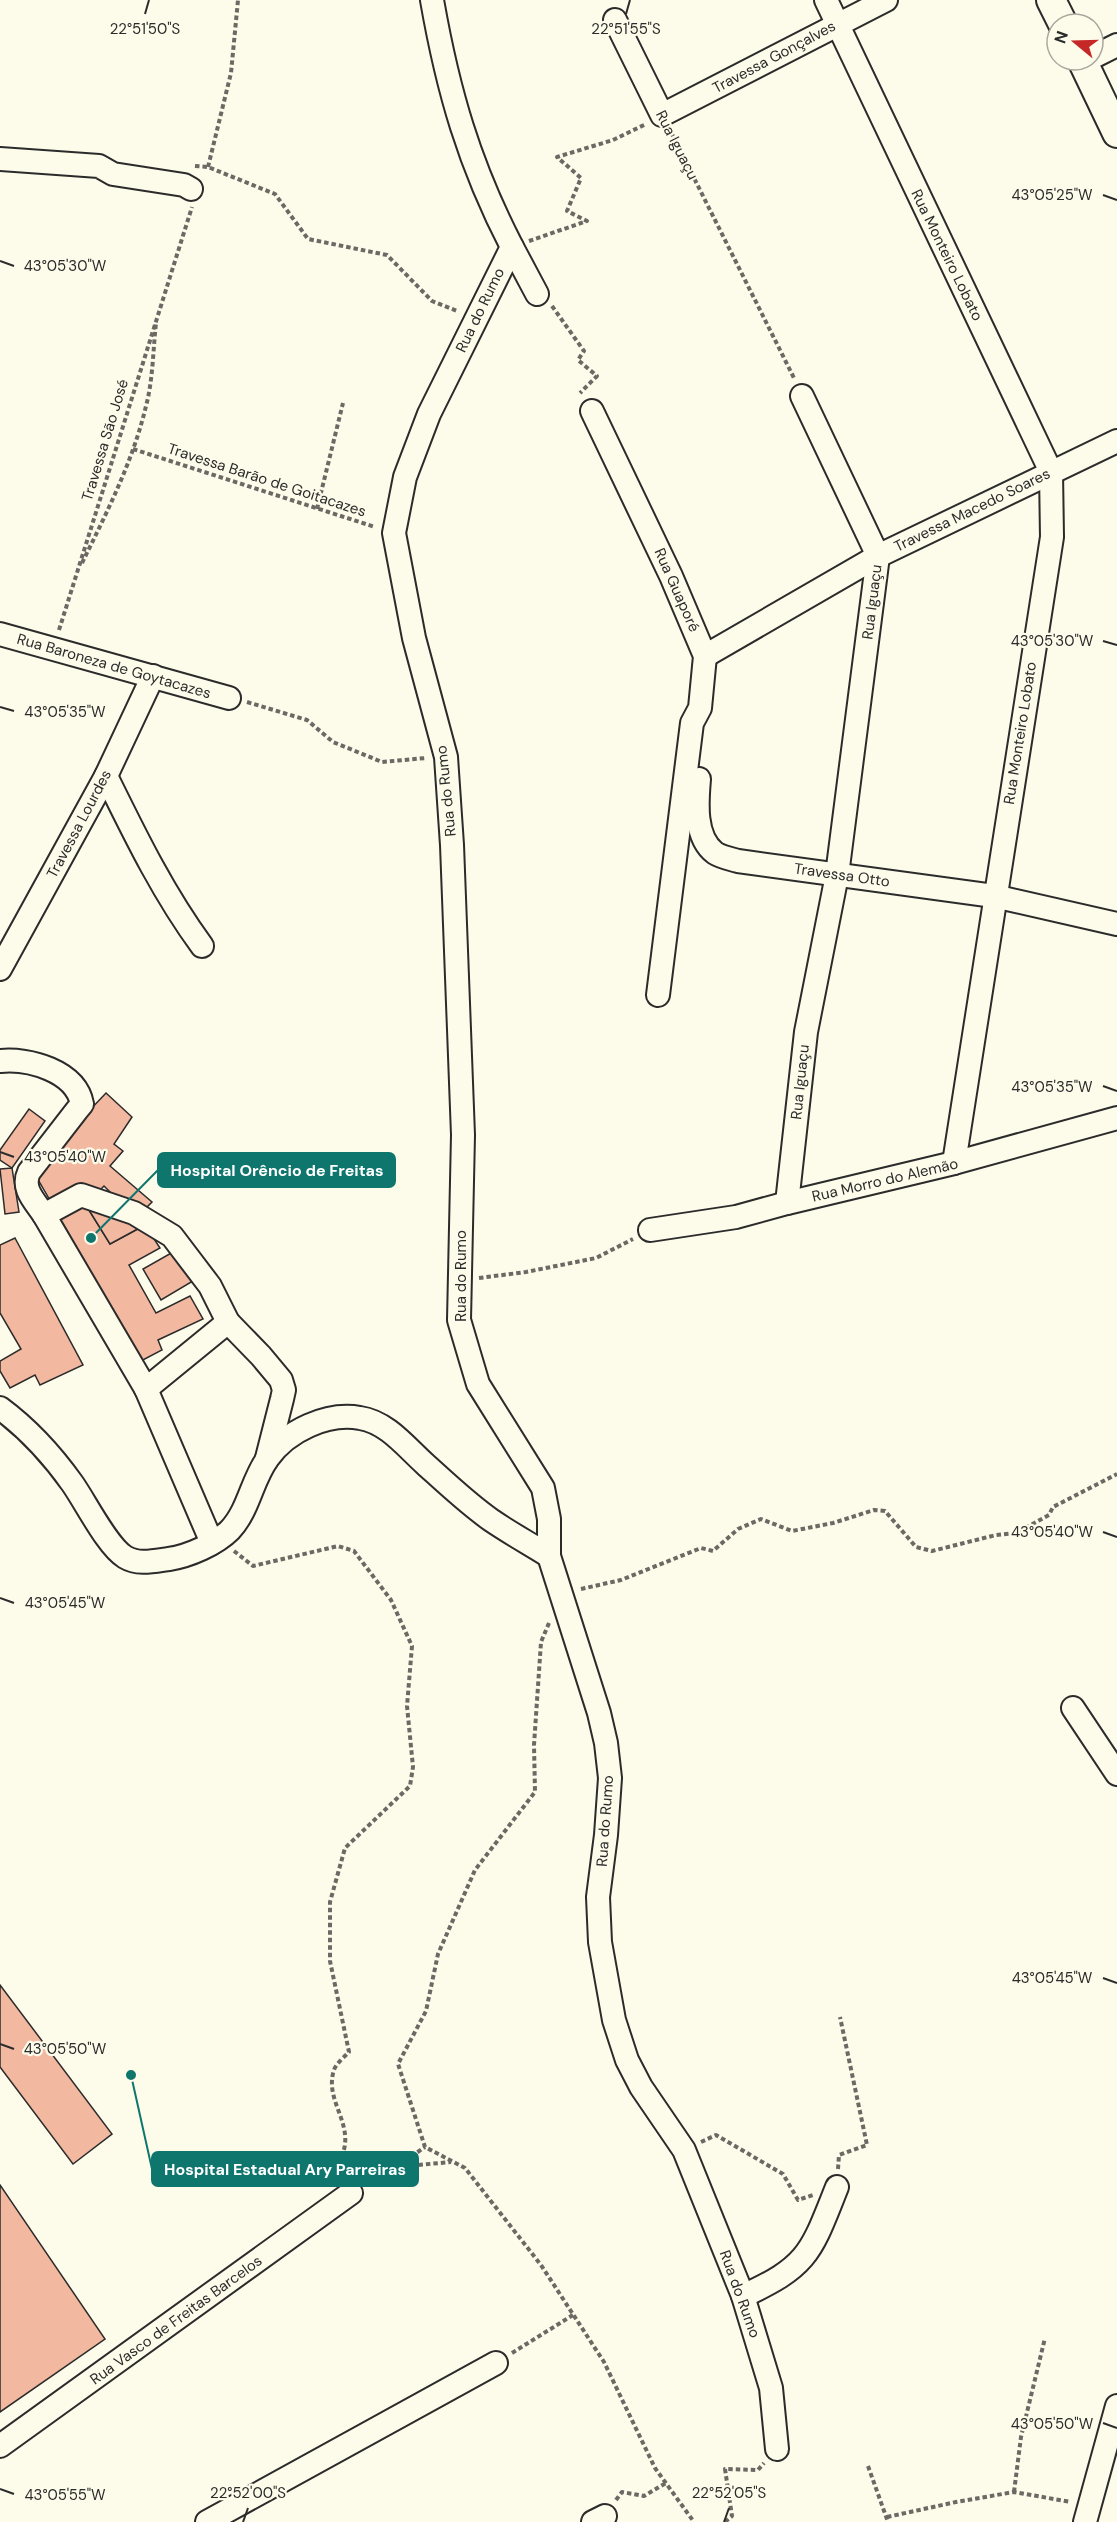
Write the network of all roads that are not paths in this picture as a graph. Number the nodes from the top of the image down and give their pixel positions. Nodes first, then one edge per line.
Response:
1 (432, 0) edge
2 (826, 0) edge
3 (886, 0) edge
4 (615, 20) dead end
5 (837, 24) junction
6 (1091, 72) edge
7 (662, 116) joint
8 (1117, 133) edge
9 (0, 159) edge
10 (191, 189) road end
11 (512, 247) junction
12 (537, 294) road end
13 (802, 396) road end
14 (592, 411) road end
15 (1117, 441) edge
16 (1051, 472) junction
17 (878, 556) junction
18 (0, 634) edge
19 (705, 656) junction
20 (153, 675) junction
21 (229, 698) road end
22 (700, 708) junction
23 (106, 776) junction
24 (837, 875) junction
25 (994, 896) junction
26 (1117, 924) edge
27 (202, 946) dead end
28 (0, 969) edge
29 (658, 995) dead end
30 (0, 1061) edge
31 (1117, 1118) edge
32 (954, 1163) junction
33 (787, 1203) junction
34 (44, 1215) junction
35 (650, 1230) road end
36 (228, 1322) junction
37 (146, 1389) junction
38 (0, 1408) edge
39 (267, 1458) junction
40 (215, 1541) junction
41 (549, 1556) junction
42 (1073, 1708) dead end
43 (1117, 1774) edge
44 (837, 2187) road end
45 (345, 2199) road end
46 (743, 2296) junction
47 (496, 2363) road end
48 (1117, 2406) edge
49 (1109, 2433) junction
50 (0, 2446) edge
51 (777, 2449) road end
52 (1117, 2458) edge
53 (1117, 2480) edge
54 (1087, 2514) edge
55 (207, 2522) edge

1 - 11 street
2 - 5 street, Rua Monteiro Lobato
3 - 5 street, Travessa Gonçalves
4 - 7 street, Rua Iguaçu
5 - 7 street, Travessa Gonçalves
5 - 16 street, Rua Monteiro Lobato
6 - 8 main road
9 - 10 street
11 - 12 street
11 - 41 street, Rua do Rumo
13 - 17 street, Rua Iguaçu
14 - 19 street, Rua Guaporé
15 - 16 street, Travessa Macedo Soares
16 - 17 street, Travessa Macedo Soares
16 - 25 street, Rua Monteiro Lobato
17 - 19 street, Travessa Macedo Soares
17 - 24 street, Rua Iguaçu
18 - 20 street, Rua Baroneza de Goytacazes
19 - 22 street, Rua Guaporé
20 - 21 street, Rua Baroneza de Goytacazes
20 - 23 street, Travessa Lourdes
22 - 24 street, Travessa Otto
22 - 29 street, Rua Guaporé
23 - 27 street
23 - 28 street, Travessa Lourdes
24 - 25 street, Travessa Otto
24 - 33 street, Rua Iguaçu
25 - 26 street, Travessa Otto
25 - 32 street, Rua Monteiro Lobato
30 - 34 street
31 - 32 street, Rua Morro do Alemão
32 - 33 street, Rua Morro do Alemão
33 - 35 street, Rua Morro do Alemão
34 - 36 street
34 - 37 street
36 - 37 street
36 - 39 street
37 - 40 street
38 - 40 street
39 - 40 street
39 - 41 street
41 - 46 street, Rua do Rumo
42 - 43 street
44 - 46 street
45 - 50 street, Rua Vasco de Freitas Barcelos
46 - 51 street, Rua do Rumo
47 - 55 street
48 - 49 street
49 - 52 street
49 - 54 street
53 - 54 street

